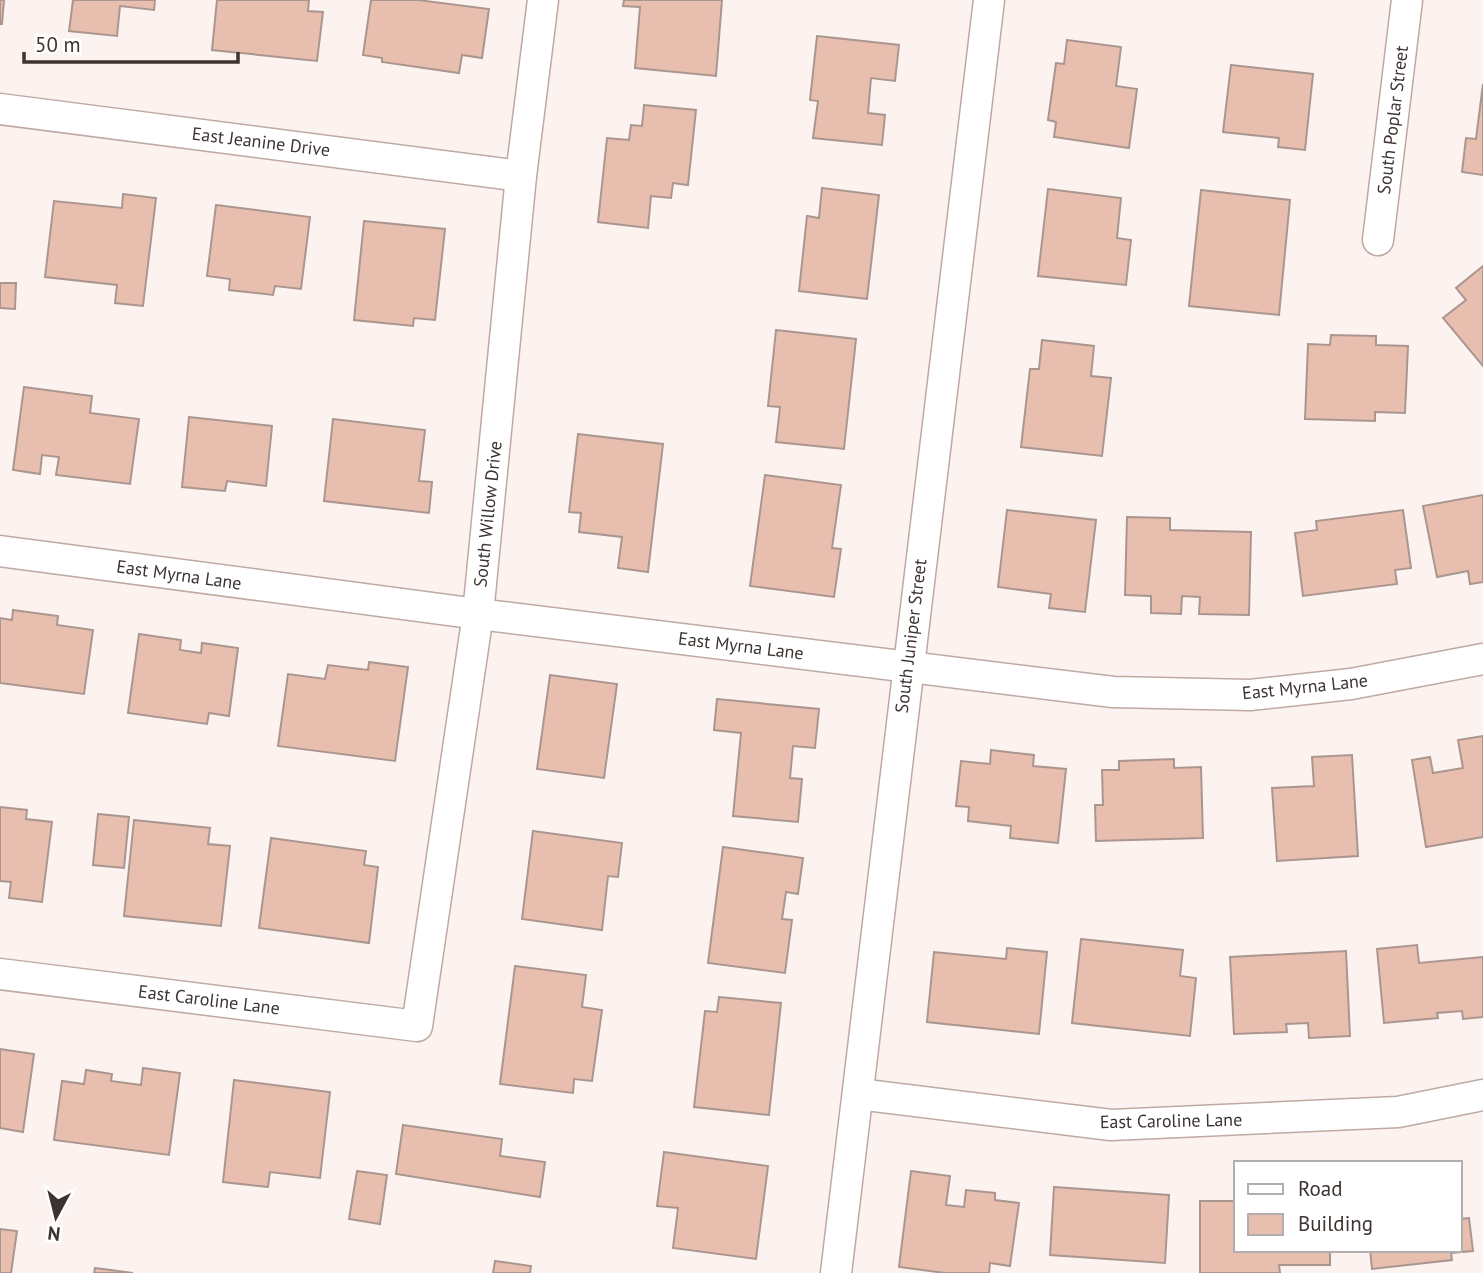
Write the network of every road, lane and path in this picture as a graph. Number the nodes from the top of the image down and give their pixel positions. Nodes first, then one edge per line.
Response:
1 (543, 0) edge
2 (989, 0) edge
3 (1407, 0) edge
4 (0, 109) edge
5 (522, 176) junction
6 (1378, 240) dead end
7 (0, 551) edge
8 (478, 614) junction
9 (1483, 659) edge
10 (907, 667) junction
11 (0, 974) edge
12 (417, 1026) joint
13 (858, 1094) junction
14 (1483, 1095) edge
15 (836, 1273) edge

1 - 5 street, South Willow Drive
2 - 10 street, South Juniper Street
3 - 6 street, South Poplar Street
4 - 5 street, East Jeanine Drive
5 - 8 street, South Willow Drive
7 - 8 street, East Myrna Lane
8 - 10 street, East Myrna Lane
8 - 12 street, South Willow Drive
9 - 10 street, East Myrna Lane
10 - 13 street, South Juniper Street
11 - 12 street, East Caroline Lane
13 - 14 street, East Caroline Lane
13 - 15 street, South Juniper Street

